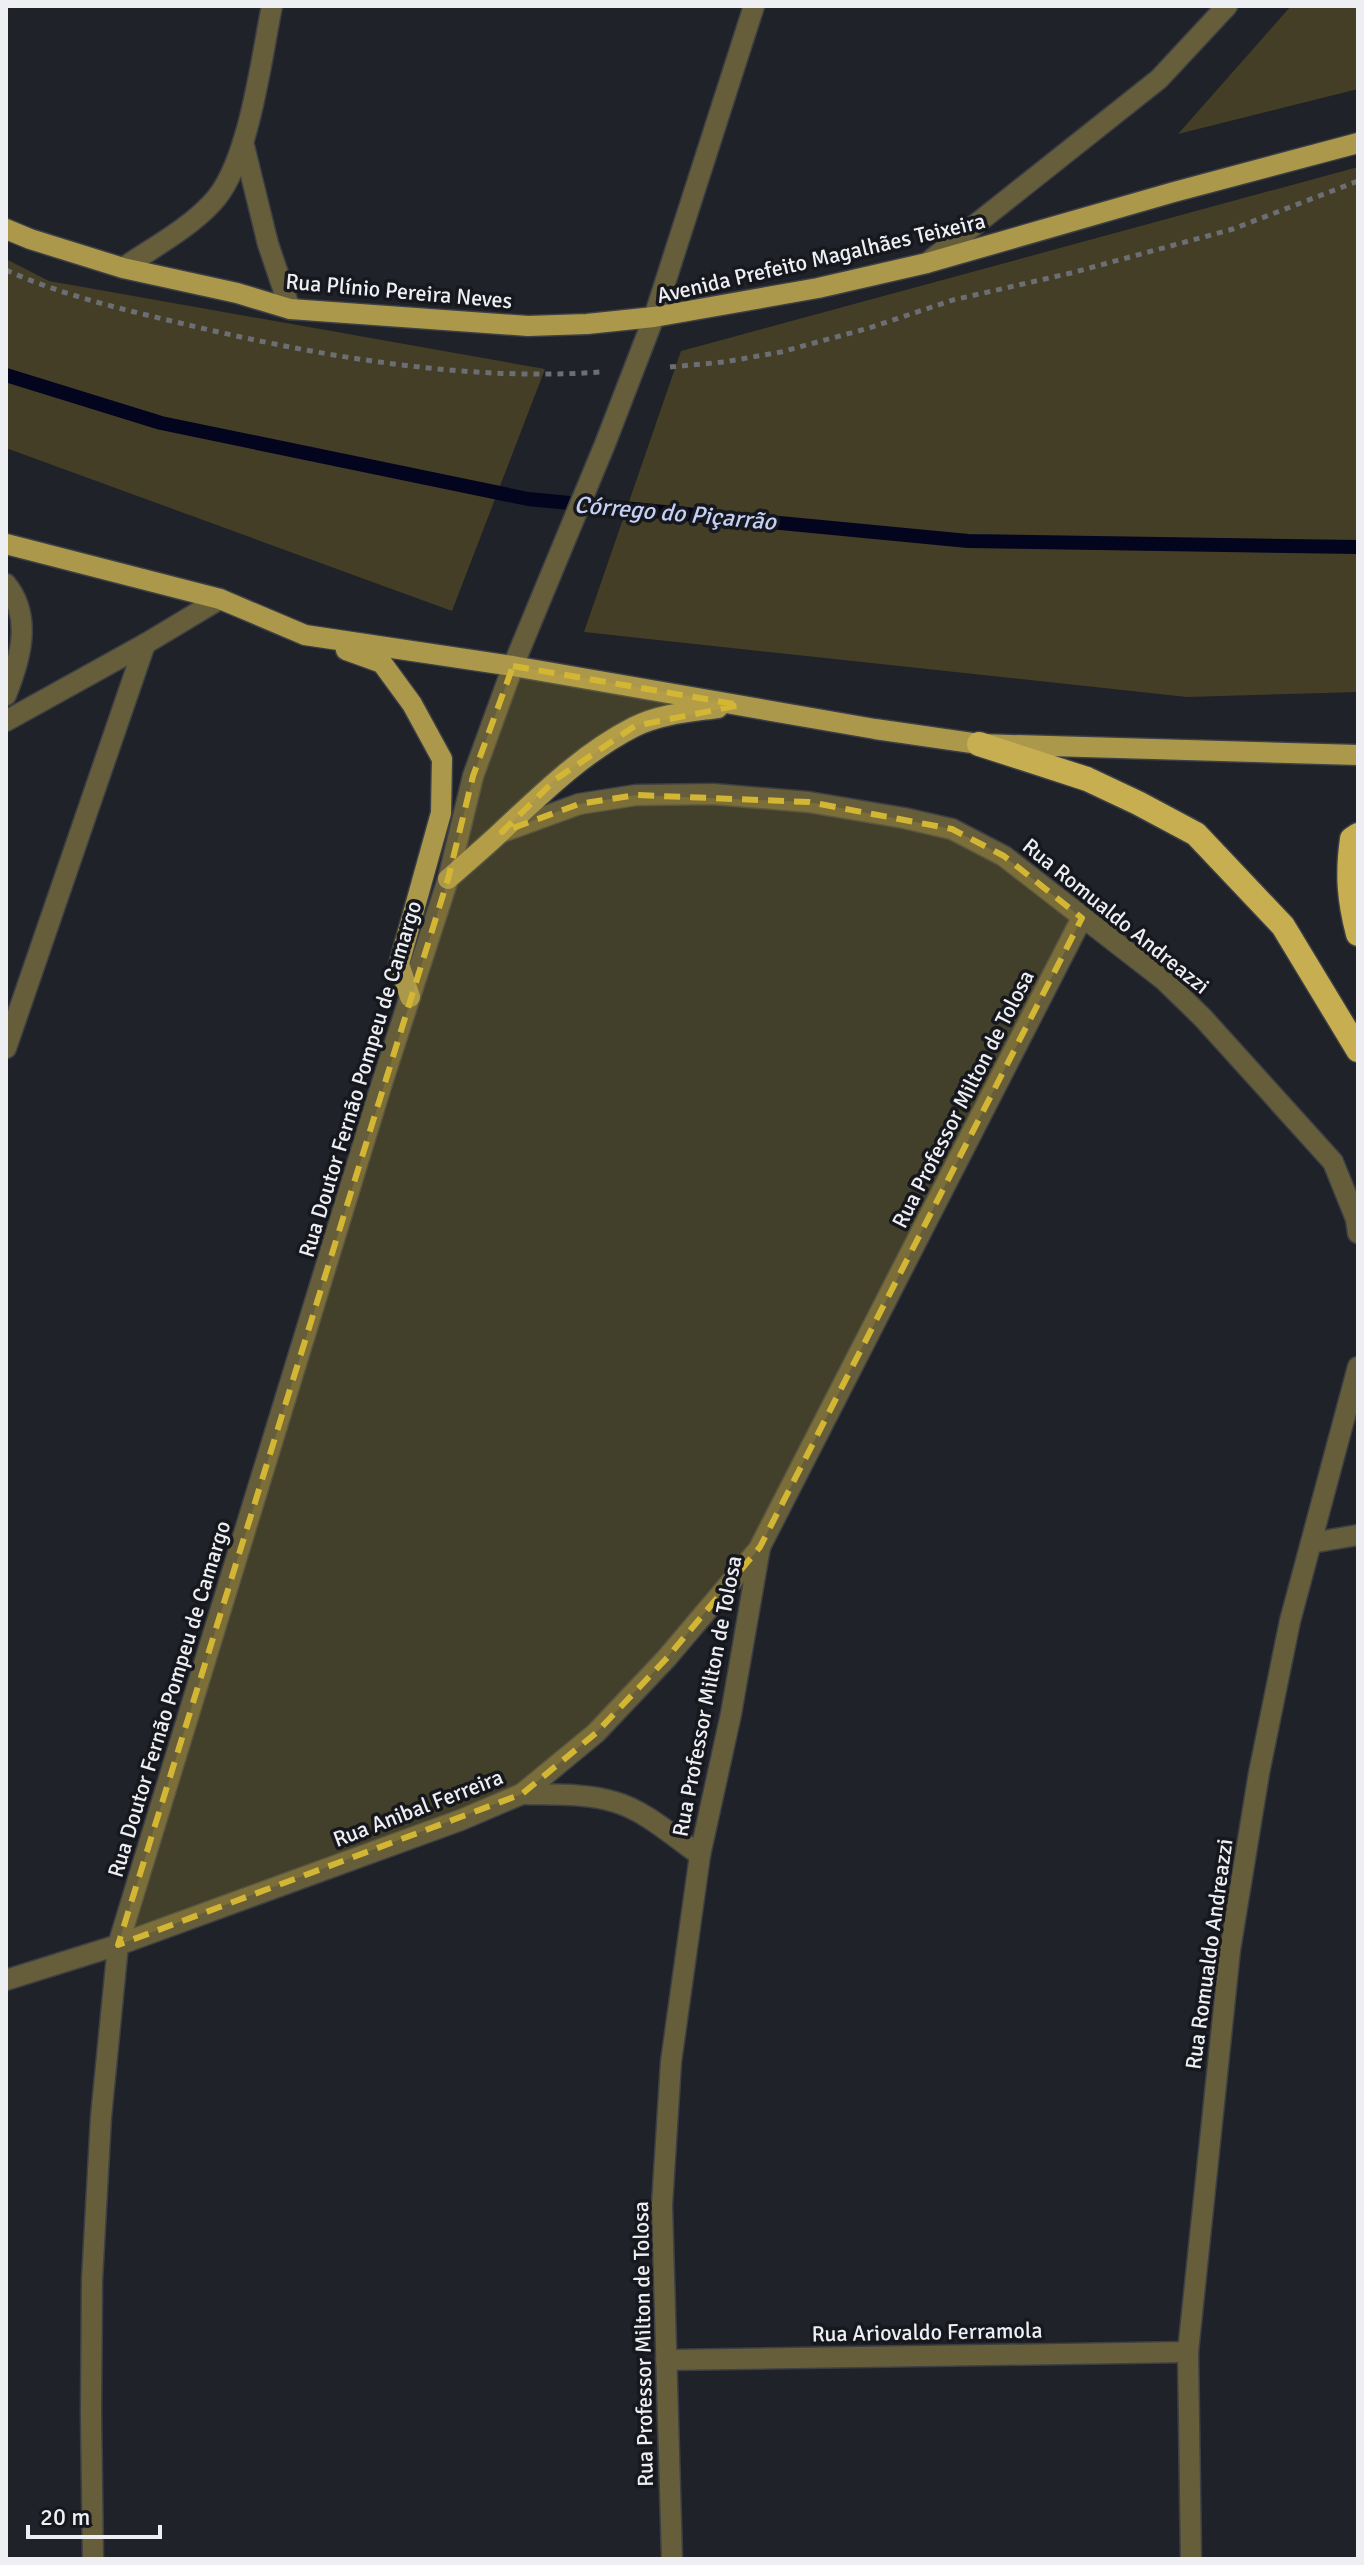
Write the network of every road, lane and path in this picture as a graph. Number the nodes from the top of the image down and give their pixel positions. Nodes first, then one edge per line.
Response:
1 (272, 6) edge
2 (754, 6) edge
3 (1227, 6) edge
4 (243, 142) junction
5 (1358, 143) edge
6 (6, 216) edge
7 (6, 229) edge
8 (30, 239) junction
9 (927, 263) junction
10 (123, 268) junction
11 (290, 309) junction
12 (654, 317) junction
13 (6, 544) edge
14 (6, 584) edge
15 (220, 599) junction
16 (305, 635) junction
17 (145, 644) junction
18 (513, 666) junction
19 (6, 695) edge
20 (740, 705) junction
21 (6, 721) edge
22 (979, 744) junction
23 (1358, 755) edge
24 (502, 832) junction
25 (1358, 835) edge
26 (448, 879) junction
27 (1082, 918) junction
28 (1358, 934) edge
29 (410, 997) junction
30 (6, 1048) edge
31 (1358, 1050) edge
32 (1358, 1233) edge
33 (1358, 1367) edge
34 (1358, 1535) edge
35 (1311, 1543) junction
36 (760, 1547) junction
37 (522, 1794) junction
38 (700, 1855) junction
39 (118, 1945) junction
40 (6, 1980) edge
41 (1188, 2352) junction
42 (666, 2360) junction
43 (93, 2559) edge
44 (672, 2559) edge
45 (1191, 2559) edge

1 - 4 street
2 - 12 street
3 - 9 street
4 - 10 street
4 - 11 street
5 - 9 main road, Avenida Prefeito Magalhães Teixeira
6 - 8 street
7 - 8 main road, Rua Plínio Pereira Neves
8 - 10 main road, Rua Plínio Pereira Neves
9 - 12 main road, Avenida Prefeito Magalhães Teixeira
10 - 11 main road, Rua Plínio Pereira Neves
11 - 12 main road, Rua Plínio Pereira Neves
12 - 18 street, Avenida Prefeito Magalhães Teixeira
13 - 15 main road
14 - 19 street
15 - 16 main road
15 - 17 street
16 - 18 main road
16 - 29 main road
17 - 21 street
17 - 30 street
18 - 20 main road
18 - 26 street, Avenida Prefeito Magalhães Teixeira
20 - 22 main road
20 - 24 main road
22 - 23 main road
22 - 31 highway
24 - 26 main road
24 - 27 street, Rua Romualdo Andreazzi
25 - 28 highway
26 - 29 street, Rua Doutor Fernão Pompeu de Camargo
27 - 32 street, Rua Romualdo Andreazzi
27 - 36 street, Rua Professor Milton de Tolosa
29 - 39 street, Rua Doutor Fernão Pompeu de Camargo
33 - 35 street, Rua Romualdo Andreazzi
34 - 35 street
35 - 41 street, Rua Romualdo Andreazzi
36 - 37 street, Rua Anibal Ferreira
36 - 38 street, Rua Professor Milton de Tolosa
37 - 38 street
37 - 39 street, Rua Anibal Ferreira
38 - 42 street, Rua Professor Milton de Tolosa
39 - 40 street, Rua Anibal Ferreira
39 - 43 street, Rua Doutor Fernão Pompeu de Camargo
41 - 42 street, Rua Ariovaldo Ferramola
41 - 45 street, Rua Romualdo Andreazzi
42 - 44 street, Rua Professor Milton de Tolosa

